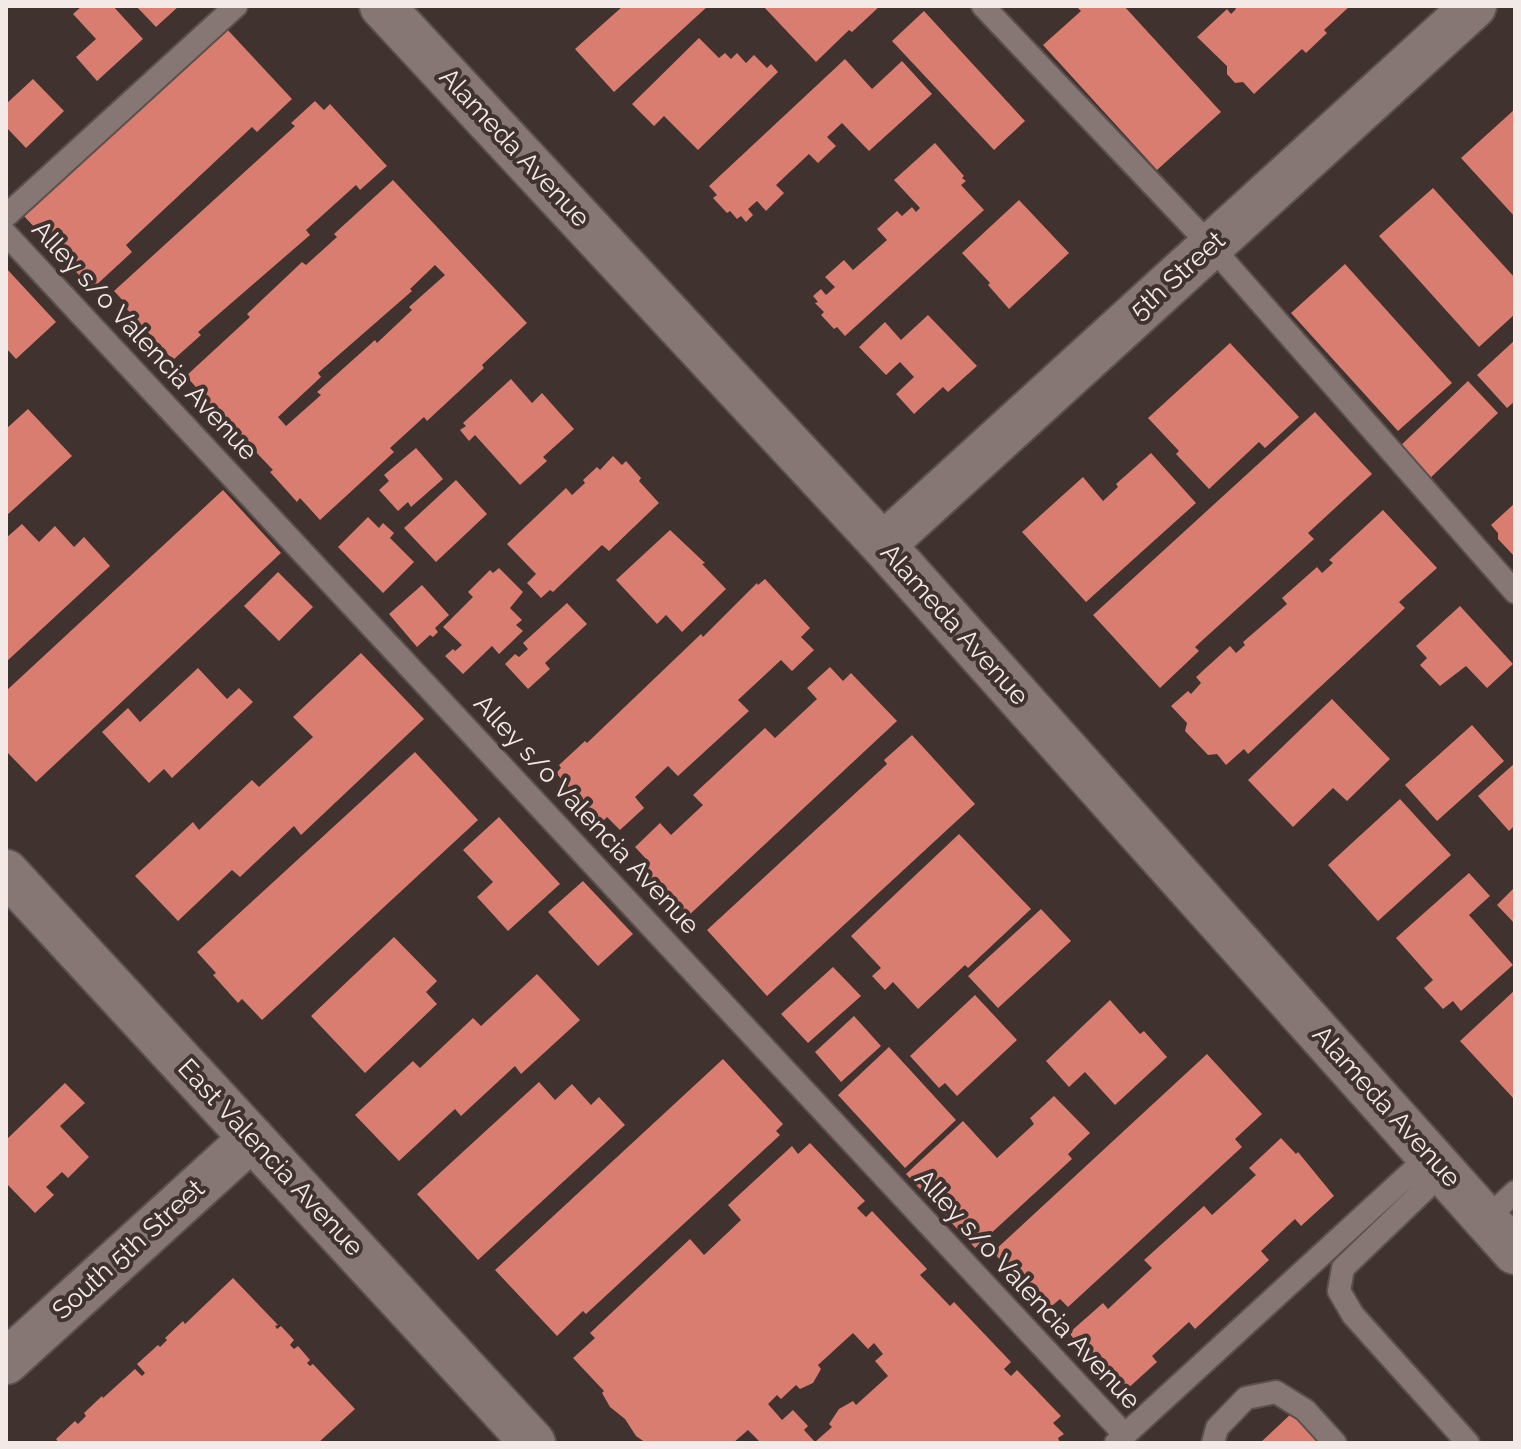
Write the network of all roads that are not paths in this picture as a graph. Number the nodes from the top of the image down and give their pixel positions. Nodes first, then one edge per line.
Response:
1 (236, 6) edge
2 (382, 6) edge
3 (983, 6) edge
4 (1474, 6) edge
5 (9, 213) edge
6 (6, 234) edge
7 (1211, 246) junction
8 (883, 545) junction
9 (1515, 592) edge
10 (6, 872) edge
11 (252, 1138) junction
12 (1437, 1163) junction
13 (1500, 1205) edge
14 (1515, 1252) edge
15 (6, 1362) edge
16 (1126, 1434) edge
17 (533, 1443) edge
18 (1213, 1443) edge
19 (1335, 1443) edge
20 (1468, 1443) edge

1 - 5 lane
2 - 8 street, Alameda Avenue
3 - 7 lane
4 - 7 street, 5th Street
6 - 16 lane, Alley s/o Valencia Avenue
7 - 8 street, 5th Street
7 - 9 lane
8 - 12 street, Alameda Avenue
10 - 11 street, East Valencia Avenue
11 - 15 street, South 5th Street
11 - 17 street, East Valencia Avenue
12 - 13 street, Alameda Avenue
12 - 16 lane
12 - 20 lane
13 - 14 street, Alameda Avenue
18 - 19 lane

